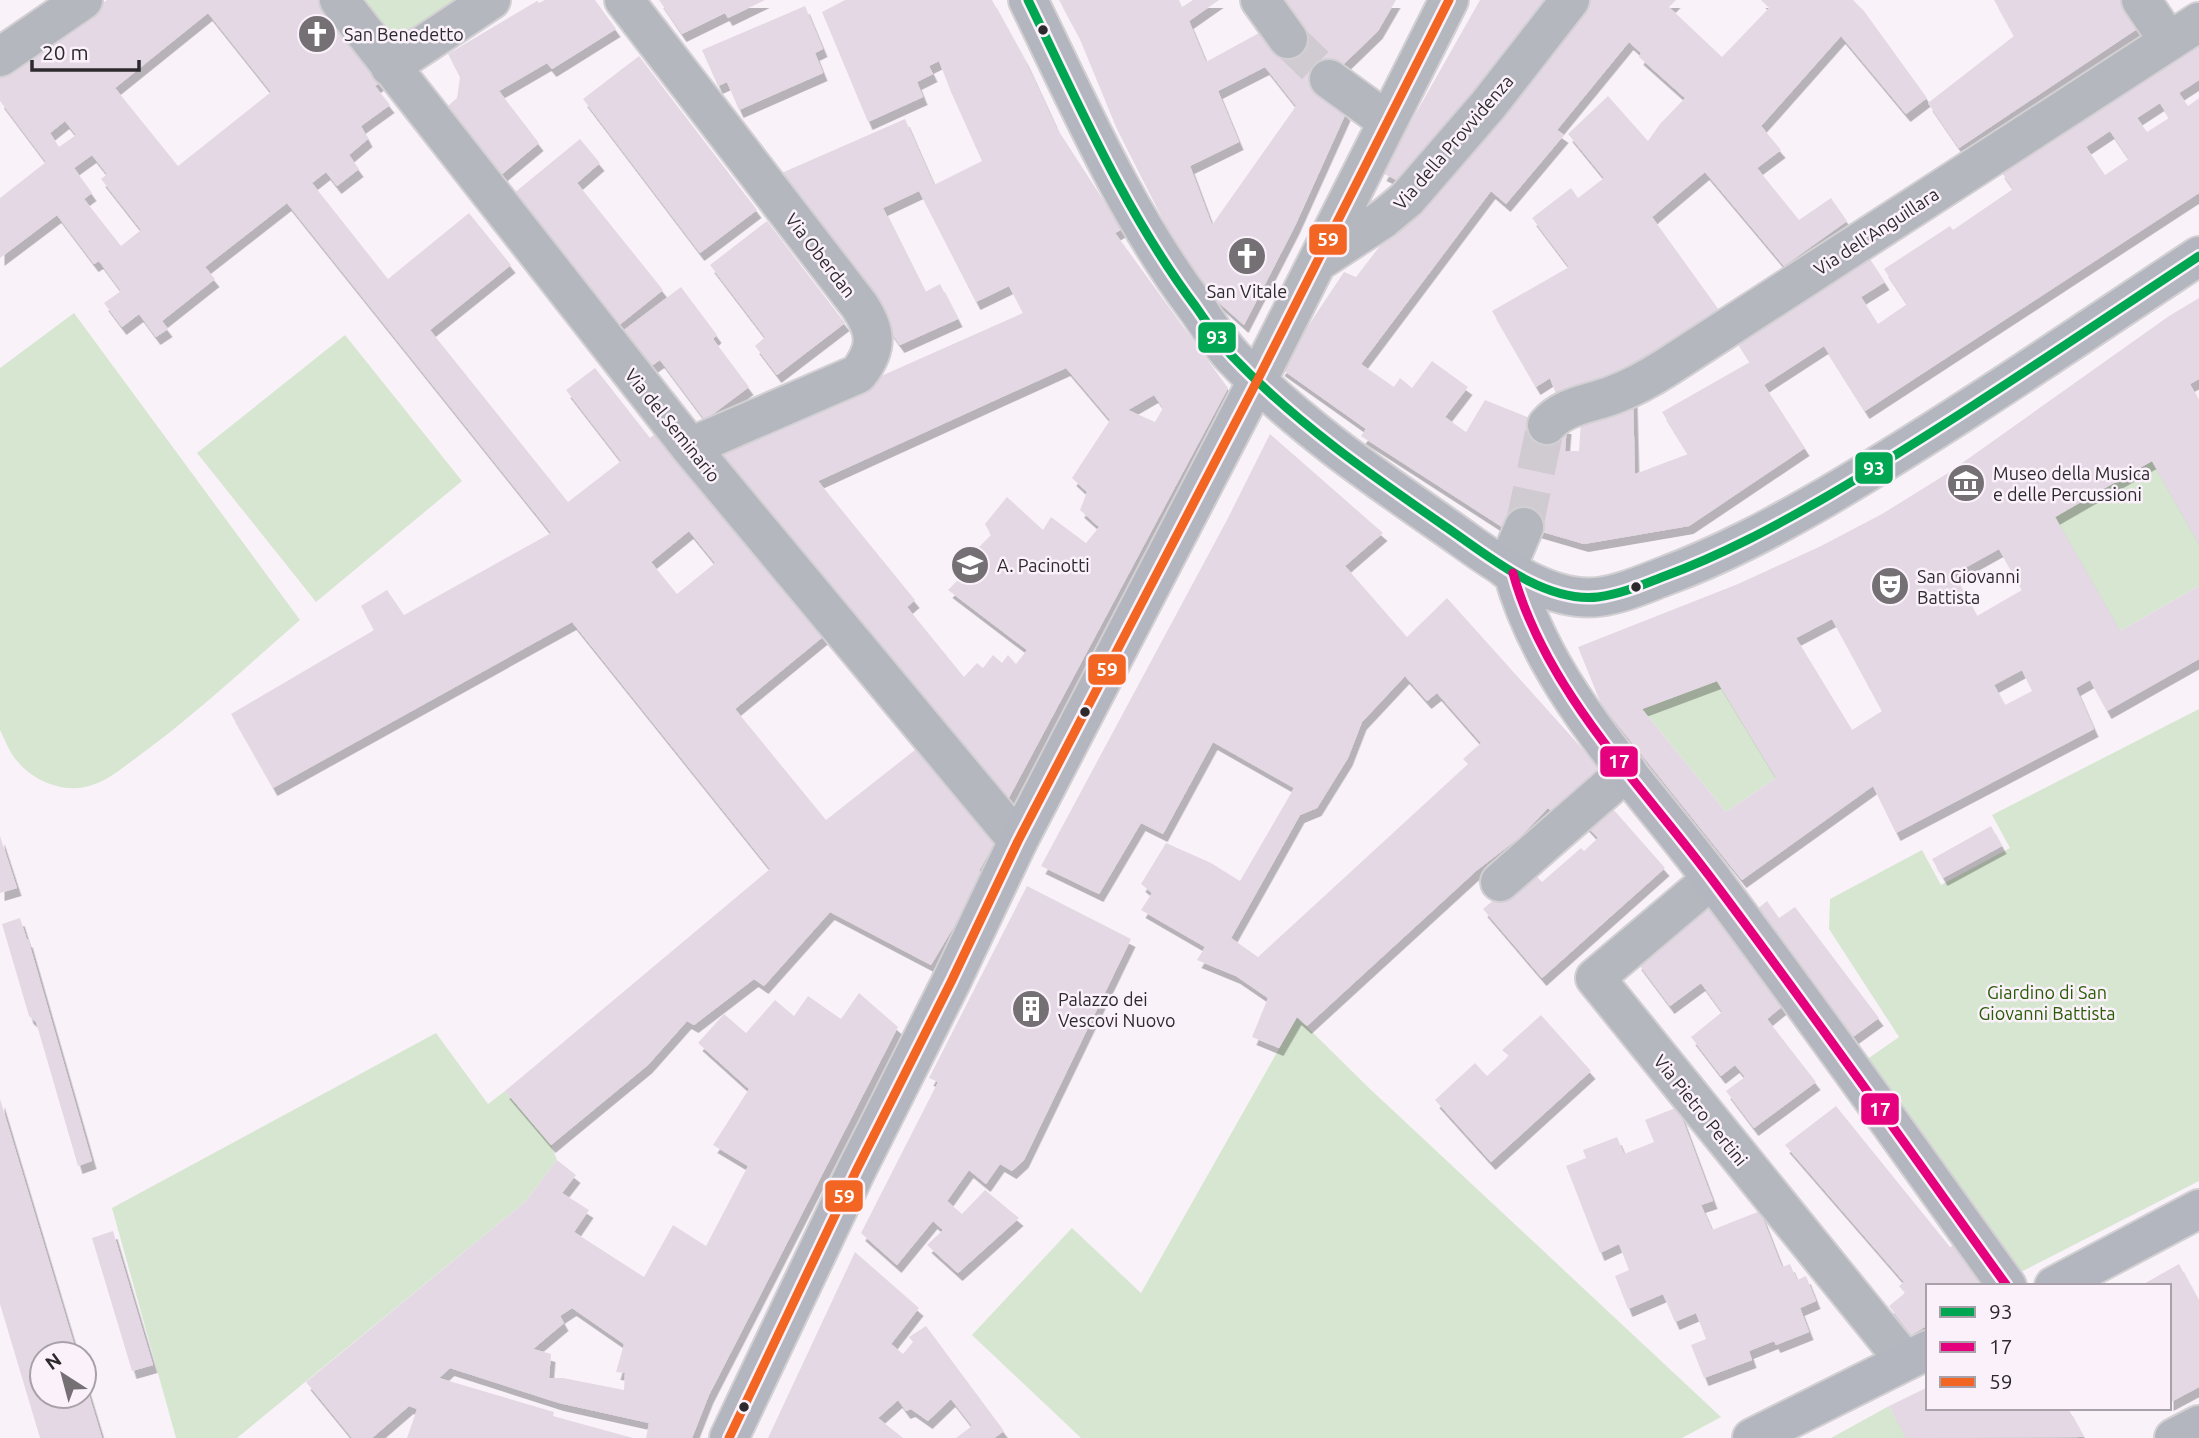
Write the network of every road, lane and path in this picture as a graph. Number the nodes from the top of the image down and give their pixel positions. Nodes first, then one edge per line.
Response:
1 (83, 0) edge
2 (339, 0) edge
3 (491, 0) edge
4 (624, 0) edge
5 (1028, 0) edge
6 (1259, 0) edge
7 (1448, 0) edge
8 (1570, 0) edge
9 (2141, 0) edge
10 (2184, 31) edge
11 (1288, 38) tunnel mouth
12 (0, 57) edge
13 (390, 67) junction
14 (1329, 79) tunnel mouth
15 (1387, 121) junction
16 (2199, 256) edge
17 (1317, 263) junction
18 (1257, 381) junction
19 (1547, 425) tunnel mouth
20 (690, 447) junction
21 (1524, 527) tunnel mouth
22 (1510, 571) junction
23 (1627, 771) junction
24 (1018, 841) junction
25 (1712, 879) junction
26 (1500, 882) dead end
27 (2199, 1209) edge
28 (2006, 1284) edge
29 (2058, 1284) edge
30 (1916, 1355) edge
31 (2199, 1425) edge
32 (729, 1438) edge
33 (1752, 1438) edge
34 (2174, 1438) edge

1 - 12 street
2 - 13 street, Via del Seminario
3 - 13 street
4 - 20 street, Via Oberdan
5 - 18 street
6 - 11 street
7 - 15 street
8 - 17 street, Via della Provvidenza
9 - 10 street
10 - 19 street, Via dell'Anguillara
13 - 20 street, Via del Seminario
14 - 15 street
15 - 17 street
16 - 22 street
17 - 18 street
18 - 22 street
18 - 24 street
20 - 24 street, Via del Seminario
21 - 22 street
22 - 23 street
23 - 25 street
23 - 26 street
24 - 32 street
25 - 28 street
25 - 30 street, Via Pietro Pertini
27 - 29 street
30 - 33 street
31 - 34 street

